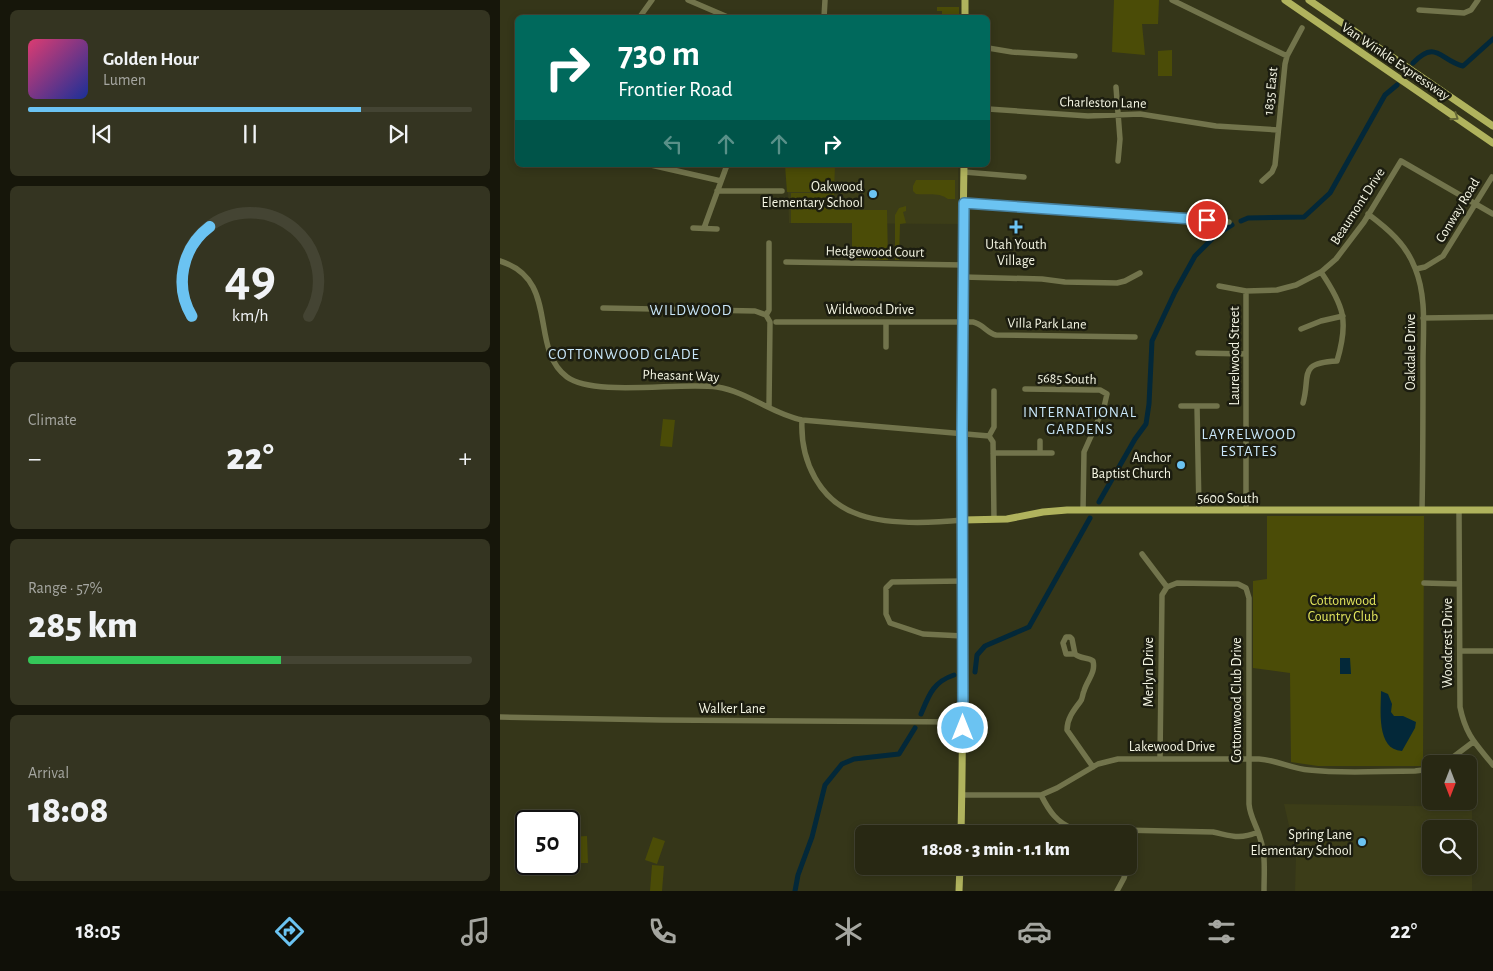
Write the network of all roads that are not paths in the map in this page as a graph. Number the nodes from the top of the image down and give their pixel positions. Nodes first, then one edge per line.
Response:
1 (652, 0) edge
2 (688, 0) edge
3 (825, 0) edge
4 (965, 0) edge
5 (1172, 0) edge
6 (1285, 0) edge
7 (1310, 0) edge
8 (1478, 0) edge
9 (1419, 10) dead end
10 (641, 15) edge
11 (723, 15) edge
12 (824, 15) edge
13 (965, 15) edge
14 (1302, 28) dead end
15 (990, 48) edge
16 (1075, 56) dead end
17 (1286, 56) junction
18 (1116, 87) dead end
19 (990, 109) edge
20 (1119, 114) junction
21 (1493, 126) edge
22 (1278, 130) junction
23 (1493, 143) edge
24 (1118, 161) dead end
25 (660, 167) edge
26 (726, 167) edge
27 (964, 169) edge
28 (1024, 177) dead end
29 (1492, 177) dead end
30 (721, 180) junction
31 (1262, 180) dead end
32 (717, 191) junction
33 (782, 192) dead end
34 (964, 203) junction
35 (1476, 204) junction
36 (1368, 214) junction
37 (1493, 214) edge
38 (1229, 222) dead end
39 (693, 228) dead end
40 (704, 228) junction
41 (716, 228) dead end
42 (769, 243) dead end
43 (500, 261) edge
44 (786, 262) dead end
45 (963, 265) junction
46 (1416, 270) junction
47 (1321, 272) junction
48 (1140, 273) dead end
49 (963, 277) junction
50 (1220, 286) dead end
51 (1246, 291) junction
52 (603, 308) dead end
53 (766, 315) junction
54 (1343, 316) junction
55 (1493, 317) edge
56 (1423, 318) junction
57 (776, 322) dead end
58 (886, 322) junction
59 (964, 322) junction
60 (1301, 329) dead end
61 (1135, 337) dead end
62 (886, 347) dead end
63 (1198, 353) dead end
64 (1246, 354) junction
65 (1025, 389) dead end
66 (994, 391) dead end
67 (1303, 403) dead end
68 (1181, 406) dead end
69 (1197, 406) junction
70 (1217, 406) dead end
71 (769, 407) junction
72 (802, 420) junction
73 (962, 433) junction
74 (989, 436) junction
75 (1040, 441) dead end
76 (993, 453) junction
77 (1040, 453) junction
78 (1052, 453) dead end
79 (1083, 510) junction
80 (1199, 510) junction
81 (1246, 510) junction
82 (1422, 510) junction
83 (1459, 510) junction
84 (1493, 510) edge
85 (994, 519) junction
86 (963, 520) junction
87 (1142, 554) dead end
88 (963, 581) junction
89 (1424, 583) dead end
90 (1459, 584) junction
91 (1167, 587) junction
92 (963, 636) junction
93 (1460, 651) junction
94 (1493, 651) edge
95 (1076, 654) dead end
96 (500, 717) edge
97 (964, 722) junction
98 (1473, 742) junction
99 (1456, 755) edge
100 (1160, 758) junction
101 (1249, 758) junction
102 (1493, 765) edge
103 (1093, 767) junction
104 (1422, 770) edge
105 (962, 795) junction
106 (1042, 795) junction
107 (961, 825) edge
108 (1065, 825) edge
109 (1137, 832) edge
110 (1258, 832) junction
111 (960, 875) edge
112 (1125, 875) edge
113 (959, 891) edge
114 (1117, 891) edge
115 (1264, 891) edge

1 - 10 street
2 - 11 street
3 - 12 street
4 - 13 main road
5 - 17 street
6 -> 23 main road, Van Winkle Expressway
7 - 21 main road, Van Winkle Expressway
8 - 9 street
14 - 17 street, 1835 East
15 - 16 street
17 - 22 street, 1835 East
18 - 20 street
19 - 20 street, Charleston Lane
20 - 22 street, Charleston Lane
20 - 24 street
22 - 31 street, 1835 East
25 - 30 street
26 - 30 street
27 - 28 street
27 - 34 main road
29 - 35 street, Conway Road
30 - 32 street
32 - 33 street
32 - 40 street
34 - 38 street
34 - 45 main road
35 - 36 street, Beaumont Drive
35 - 37 street
35 - 46 street, Conway Road
36 - 46 street, Oakdale Drive
36 - 47 street, Beaumont Drive
39 - 40 street
40 - 41 street
42 - 53 street
43 - 71 street, Pheasant Way
44 - 45 street, Hedgewood Court
45 - 49 main road
46 - 56 street, Oakdale Drive
47 - 51 street, Beaumont Drive
47 - 54 street
48 - 49 street
49 - 59 main road
50 - 51 street, Beaumont Drive
51 - 64 street, Laurelwood Street
52 - 53 street
53 - 71 street
54 - 60 street
54 - 67 street
55 - 56 street
56 - 82 street, Oakdale Drive
57 - 58 street, Wildwood Drive
58 - 59 street, Wildwood Drive
58 - 62 street
59 - 61 street, Villa Park Lane
59 - 73 main road
63 - 64 street
64 - 81 street, Laurelwood Street
65 - 79 street, 5685 South
66 - 74 street
68 - 69 street
69 - 70 street
69 - 80 street
71 - 72 street, Pheasant Way
72 - 73 street, Pheasant Way
72 - 86 street
73 - 74 street, Pheasant Way
73 - 86 main road
74 - 76 street
75 - 77 street
76 - 77 street
76 - 85 street
77 - 78 street
79 - 80 main road, 5600 South
79 - 85 main road, 5600 South
80 - 81 main road, 5600 South
81 - 82 main road, 5600 South
82 - 83 main road, 5600 South
83 - 84 main road, 5600 South
83 - 90 street, Woodcrest Drive
85 - 86 main road, 5600 South
86 - 88 main road
87 - 91 street
88 - 92 main road
88 - 92 street
89 - 90 street
90 - 93 street, Woodcrest Drive
91 - 100 street, Merlyn Drive
91 - 101 street, Cottonwood Club Drive
92 - 97 main road
93 - 94 street
93 - 98 street, Woodcrest Drive
95 - 103 street
96 - 97 street, Walker Lane
97 - 105 main road
98 - 99 street
98 - 102 street, Woodcrest Drive
100 - 101 street, Lakewood Drive
100 - 103 street, Lakewood Drive
101 - 104 street, Lakewood Drive
101 - 110 street, Cottonwood Club Drive
103 - 106 street, Lakewood Drive
105 - 106 street, Lakewood Drive
105 - 107 main road
106 - 108 street
109 - 110 street
110 - 115 street, Cottonwood Club Drive
111 - 113 main road
112 - 114 street

